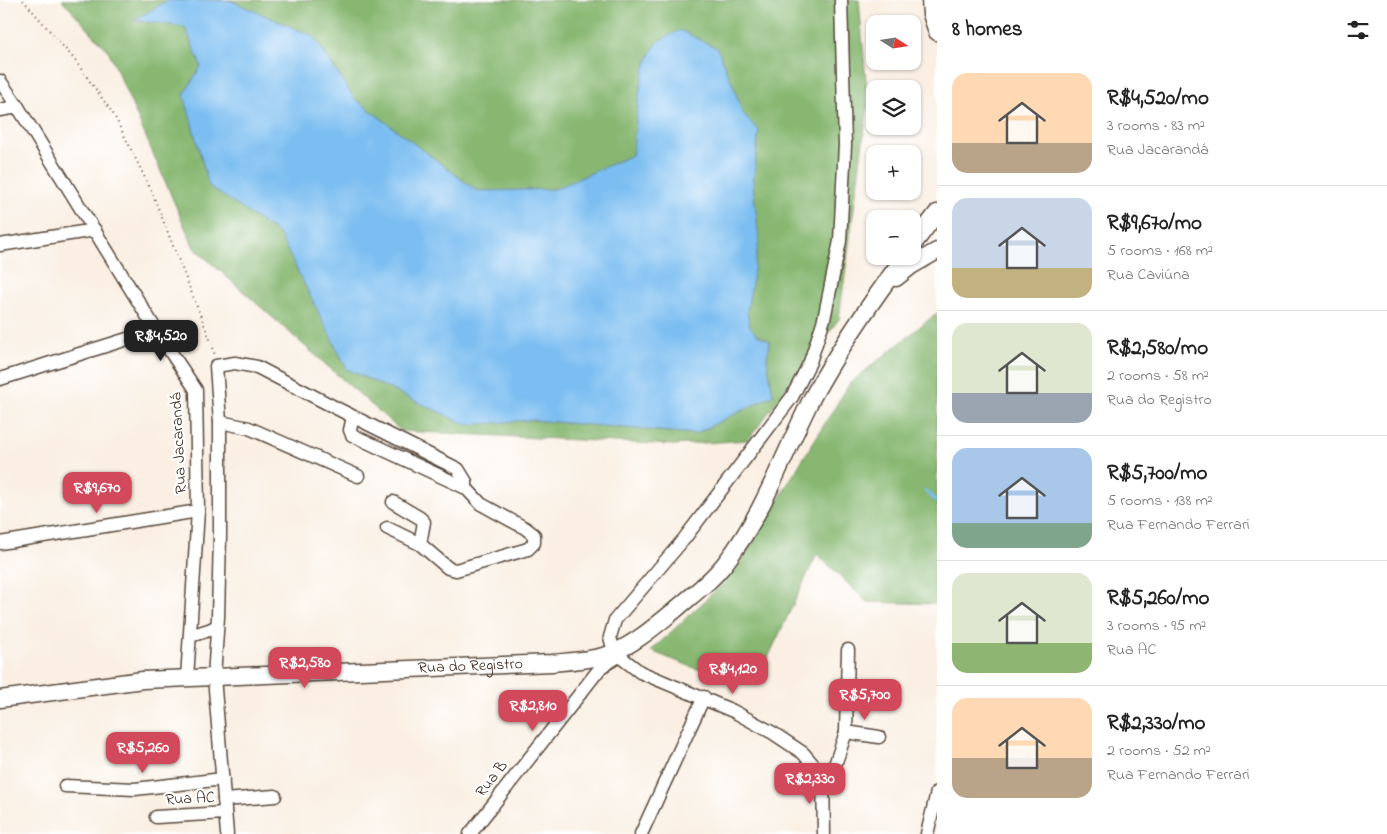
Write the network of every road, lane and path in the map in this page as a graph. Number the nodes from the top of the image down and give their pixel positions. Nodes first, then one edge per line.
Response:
1 (23, 0) edge
2 (841, 0) edge
3 (930, 0) edge
4 (937, 32) edge
5 (0, 81) edge
6 (18, 107) junction
7 (0, 110) edge
8 (937, 213) edge
9 (95, 230) junction
10 (921, 234) edge
11 (0, 246) edge
12 (937, 251) edge
13 (898, 265) edge
14 (878, 292) junction
15 (156, 330) junction
16 (216, 366) junction
17 (0, 379) edge
18 (220, 422) junction
19 (358, 476) dead end
20 (393, 502) dead end
21 (198, 511) junction
22 (386, 528) dead end
23 (0, 543) edge
24 (420, 544) junction
25 (217, 626) junction
26 (190, 636) junction
27 (848, 650) dead end
28 (617, 654) junction
29 (214, 677) junction
30 (187, 678) junction
31 (704, 697) junction
32 (0, 699) edge
33 (846, 732) junction
34 (879, 737) dead end
35 (823, 776) junction
36 (222, 779) junction
37 (65, 786) dead end
38 (937, 792) edge
39 (275, 796) dead end
40 (224, 800) junction
41 (226, 813) junction
42 (156, 817) dead end
43 (227, 834) edge
44 (470, 834) edge
45 (641, 834) edge
46 (824, 834) edge
47 (927, 834) edge

1 - 16 path
2 - 28 street
3 - 4 main road
5 - 6 street, Rua Jacarandá
6 - 7 street
6 - 9 street, Rua Jacarandá
8 - 10 main road
9 - 11 street
9 - 15 street, Rua Jacarandá
12 - 14 main road
13 - 14 main road
14 - 28 main road, Rua do Registro
15 - 17 street
15 - 21 street, Rua Jacarandá
16 - 18 street
16 - 24 street
18 - 19 street
18 - 25 street
20 - 24 street
21 - 23 street
21 - 26 street, Rua Jacarandá
22 - 24 street
25 - 26 street
25 - 29 street
26 - 30 street, Rua Jacarandá
27 - 33 street
28 - 29 main road, Rua do Registro
28 - 31 street
28 - 44 street, Rua B
29 - 30 main road, Rua do Registro
29 - 36 street
30 - 32 main road, Rua do Registro
31 - 35 street
31 - 45 street
33 - 34 street
33 - 35 street
35 - 46 street
36 - 37 street
36 - 40 street
38 - 47 street
39 - 40 street
40 - 41 street
41 - 42 street, Rua AC
41 - 43 street

